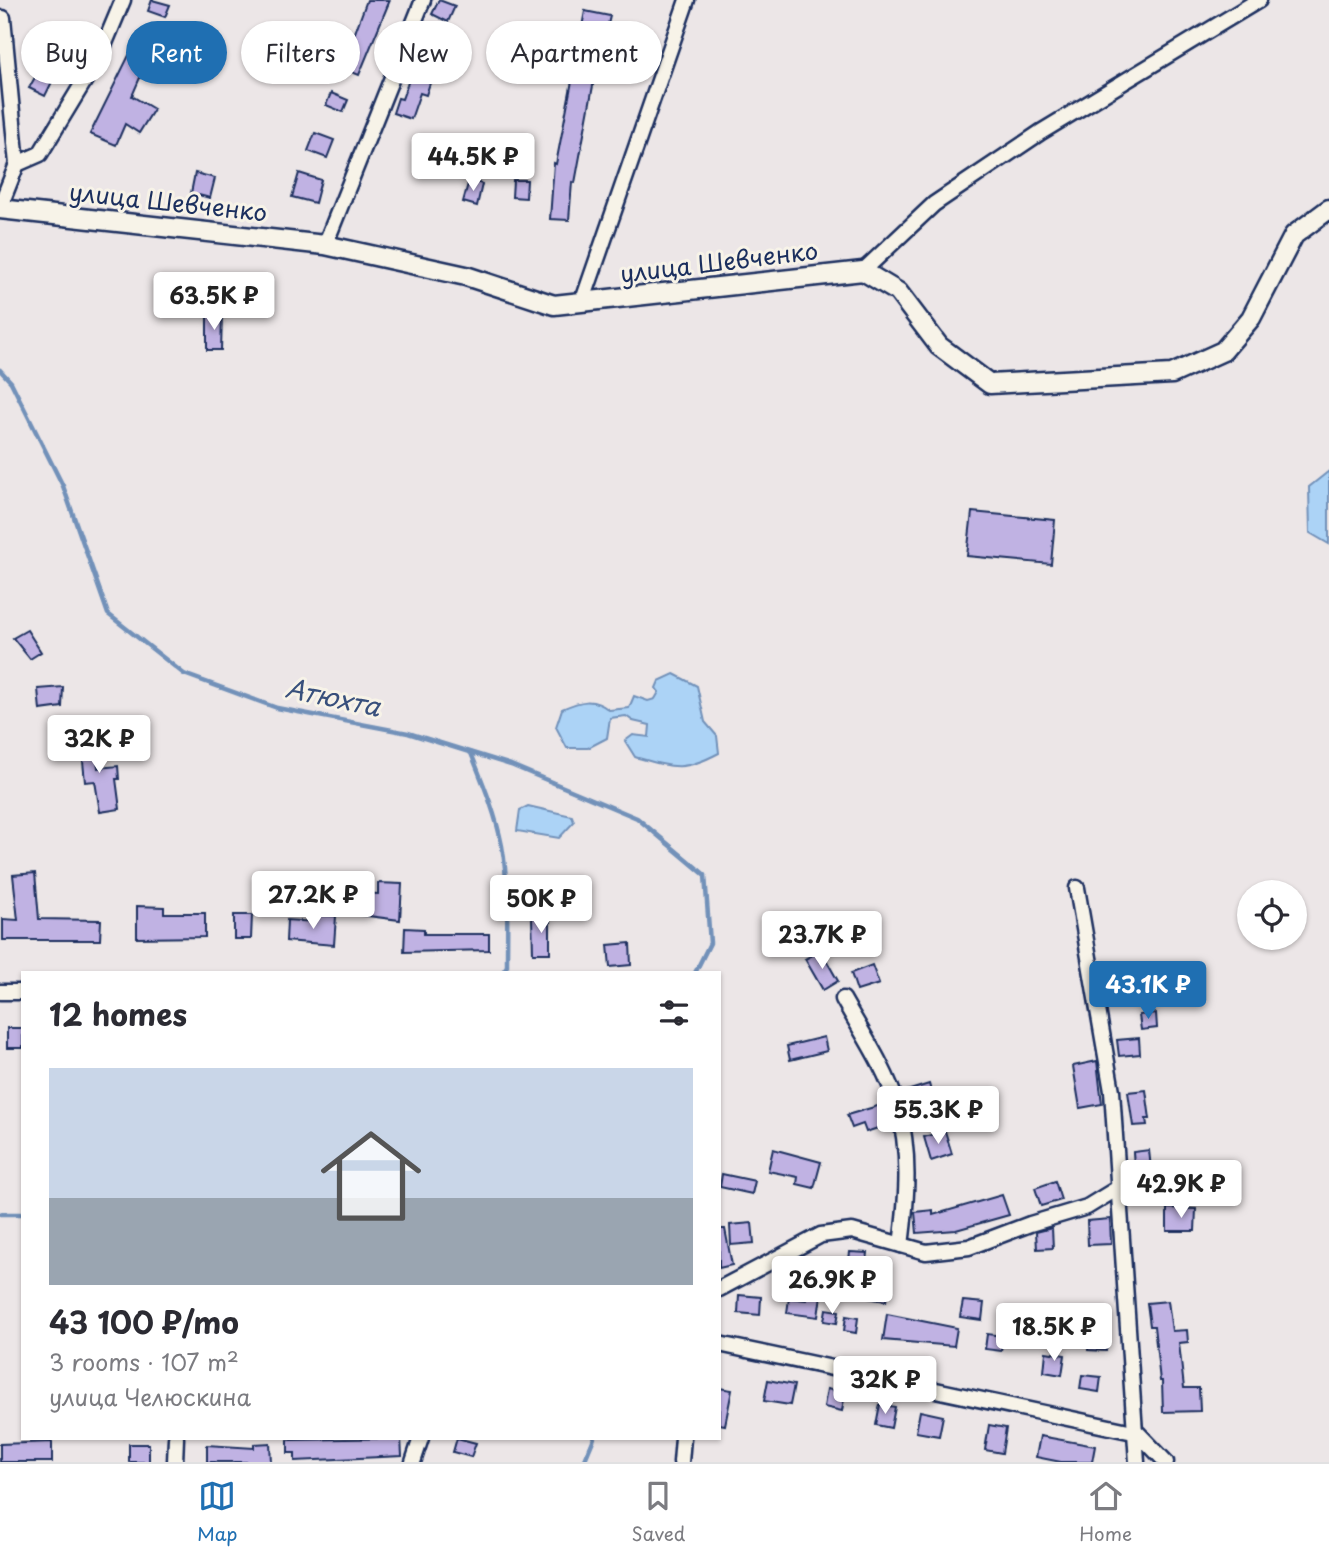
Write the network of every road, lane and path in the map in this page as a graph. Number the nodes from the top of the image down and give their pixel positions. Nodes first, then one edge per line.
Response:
1 (123, 0) edge
2 (423, 0) edge
3 (687, 0) edge
4 (1259, 0) edge
5 (3, 18) dead end
6 (17, 164) junction
7 (0, 208) edge
8 (1329, 209) edge
9 (325, 245) junction
10 (863, 271) junction
11 (582, 303) junction
12 (1077, 888) dead end
13 (0, 992) edge
14 (21, 992) edge
15 (843, 999) dead end
16 (1118, 1188) junction
17 (901, 1245) junction
18 (721, 1288) edge
19 (721, 1345) edge
20 (1138, 1433) junction
21 (176, 1440) edge
22 (420, 1440) edge
23 (684, 1440) edge
24 (175, 1462) edge
25 (413, 1462) edge
26 (681, 1462) edge
27 (1138, 1462) edge
28 (1166, 1462) edge

1 - 6 street
2 - 9 street
3 - 11 street
4 - 10 street
5 - 6 street
6 - 7 street
7 - 9 street, улица Шевченко
8 - 10 street
9 - 11 street, улица Шевченко
10 - 11 street, улица Шевченко
12 - 16 street
13 - 14 street
15 - 17 street
16 - 17 street
16 - 20 street
17 - 18 street
19 - 20 street
20 - 27 street
20 - 28 street
21 - 24 street
22 - 25 street
23 - 26 street

